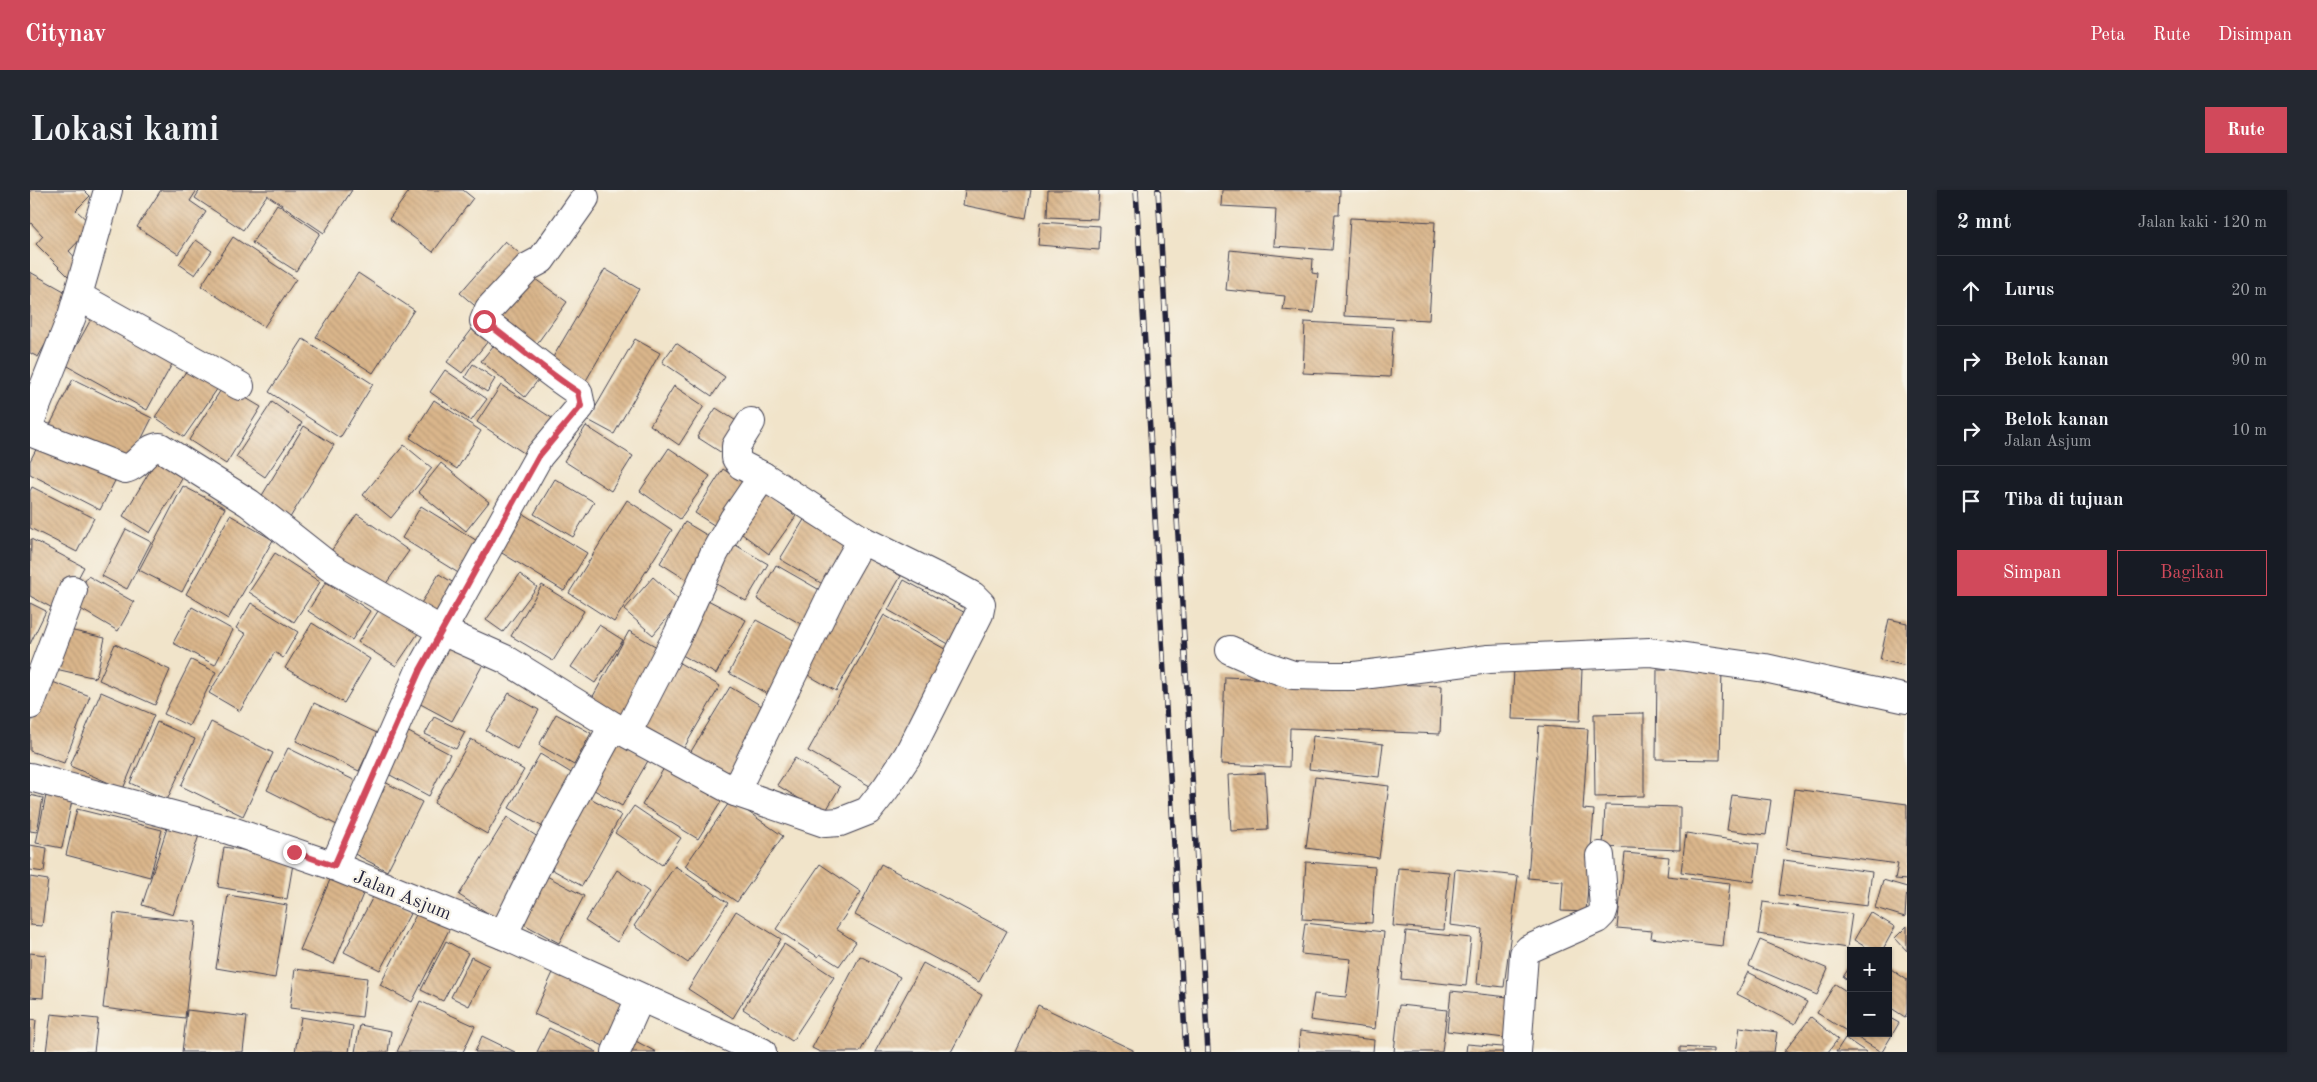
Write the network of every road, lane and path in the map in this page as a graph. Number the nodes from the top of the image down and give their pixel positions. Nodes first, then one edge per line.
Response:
1 (108, 190) edge
2 (585, 198) dead end
3 (78, 296) junction
4 (240, 386) dead end
5 (30, 422) edge
6 (751, 422) dead end
7 (30, 432) edge
8 (763, 476) junction
9 (862, 540) junction
10 (73, 590) dead end
11 (442, 631) junction
12 (1230, 650) dead end
13 (1907, 699) edge
14 (30, 705) edge
15 (620, 729) junction
16 (30, 776) edge
17 (734, 792) junction
18 (1600, 856) dead end
19 (334, 866) junction
20 (503, 935) junction
21 (640, 998) junction
22 (616, 1052) edge
23 (762, 1052) edge
24 (1517, 1052) edge

1 - 3 street
2 - 11 street
3 - 4 street
3 - 5 street
6 - 8 street
7 - 11 street
8 - 9 street
8 - 15 street
9 - 17 street
9 - 17 street
10 - 14 street
11 - 15 street
11 - 19 street
12 - 13 street
15 - 17 street
15 - 20 street
16 - 19 street, Jalan Asjum
18 - 24 street
19 - 20 street, Jalan Asjum
20 - 21 street, Jalan Asjum
21 - 22 street
21 - 23 street, Jalan Asjum

